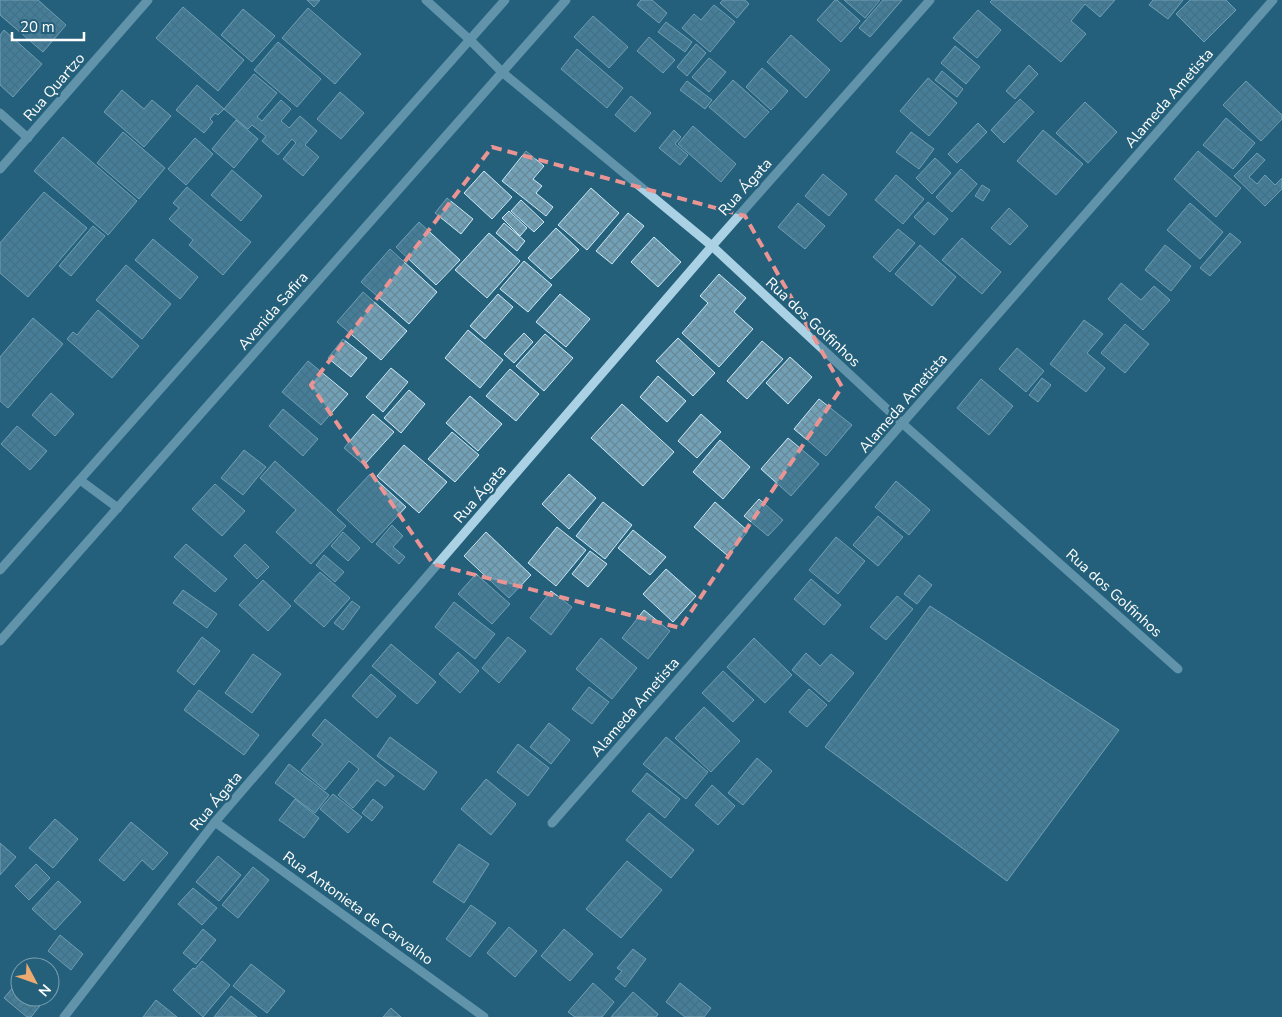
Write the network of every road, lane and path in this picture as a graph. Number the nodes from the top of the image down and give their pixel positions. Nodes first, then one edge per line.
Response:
1 (148, 0) edge
2 (426, 0) edge
3 (505, 0) edge
4 (566, 0) edge
5 (930, 0) edge
6 (1274, 0) edge
7 (470, 40) junction
8 (502, 72) junction
9 (0, 113) edge
10 (28, 138) junction
11 (0, 169) edge
12 (712, 246) junction
13 (903, 424) junction
14 (80, 480) junction
15 (118, 508) junction
16 (0, 570) edge
17 (0, 641) edge
18 (1178, 669) dead end
19 (215, 822) junction
20 (552, 823) dead end
21 (64, 1017) edge
22 (484, 1017) edge

1 - 10 street, Rua Quartzo
2 - 7 street, Rua dos Golfinhos
3 - 7 street
4 - 8 street, Avenida Safira
5 - 12 street, Rua Ágata
6 - 13 street, Alameda Ametista
7 - 8 street, Rua dos Golfinhos
7 - 14 street
8 - 12 street, Rua dos Golfinhos
8 - 15 street, Avenida Safira
9 - 10 street
10 - 11 street, Rua Quartzo
12 - 13 street, Rua dos Golfinhos
12 - 19 street, Rua Ágata
13 - 18 street, Rua dos Golfinhos
13 - 20 street, Alameda Ametista
14 - 15 street
14 - 16 street
15 - 17 street, Avenida Safira
19 - 21 street, Rua Ágata
19 - 22 street, Rua Antonieta de Carvalho

